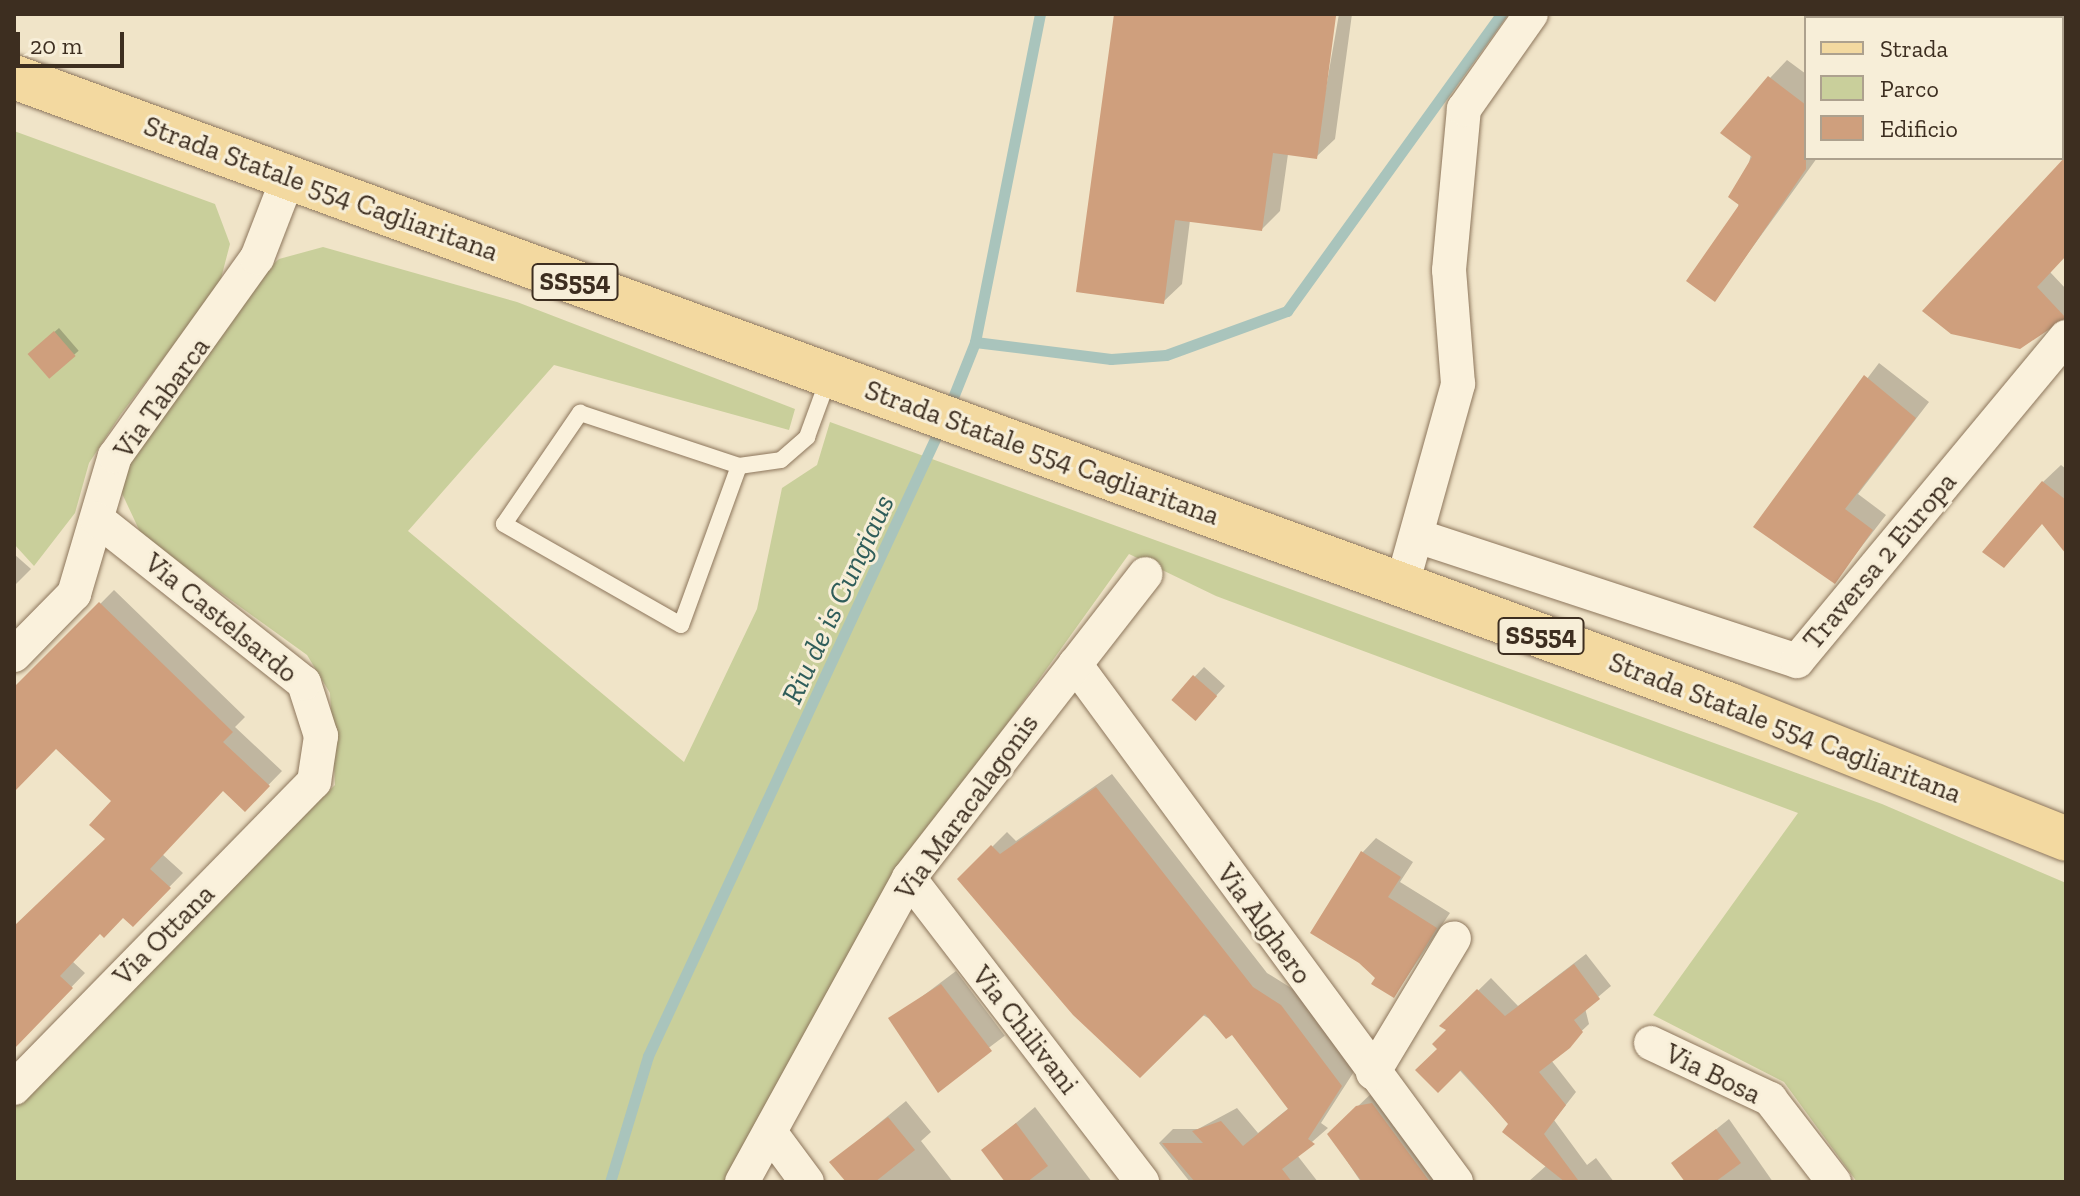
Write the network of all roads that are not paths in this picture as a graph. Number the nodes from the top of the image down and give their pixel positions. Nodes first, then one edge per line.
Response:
1 (1531, 14) edge
2 (14, 77) edge
3 (288, 178) junction
4 (2066, 337) edge
5 (846, 381) junction
6 (739, 466) junction
7 (97, 519) junction
8 (1417, 536) junction
9 (1146, 574) dead end
10 (1402, 585) junction
11 (14, 655) edge
12 (1075, 664) junction
13 (314, 782) joint
14 (2066, 839) edge
15 (909, 878) junction
16 (1454, 938) dead end
17 (1651, 1043) dead end
18 (1373, 1073) junction
19 (14, 1088) edge
20 (770, 1132) junction
21 (742, 1182) edge
22 (807, 1182) edge
23 (1142, 1182) edge
24 (1456, 1182) edge
25 (1834, 1182) edge

1 - 8 street
2 - 3 main road, Strada Statale 554 Cagliaritana / SS554
3 - 5 main road, Strada Statale 554 Cagliaritana / SS554
3 - 7 street, Via Tabarca
4 - 8 street, Traversa 2 Europa
5 - 6 lane
5 - 10 main road, Strada Statale 554 Cagliaritana / SS554
6 - 6 lane
7 - 11 street, Via Tabarca
7 - 13 street, Via Castelsardo
8 - 10 street
9 - 12 street, Via Maracalagonis
10 - 14 main road, Strada Statale 554 Cagliaritana / SS554
12 - 15 street, Via Maracalagonis
12 - 18 street, Via Alghero
13 - 19 street, Via Ottana
15 - 20 street, Via Maracalagonis
15 - 23 street, Via Chilivani
16 - 18 street
17 - 25 street, Via Bosa
18 - 24 street, Via Alghero
20 - 21 street, Via Maracalagonis
20 - 22 street

